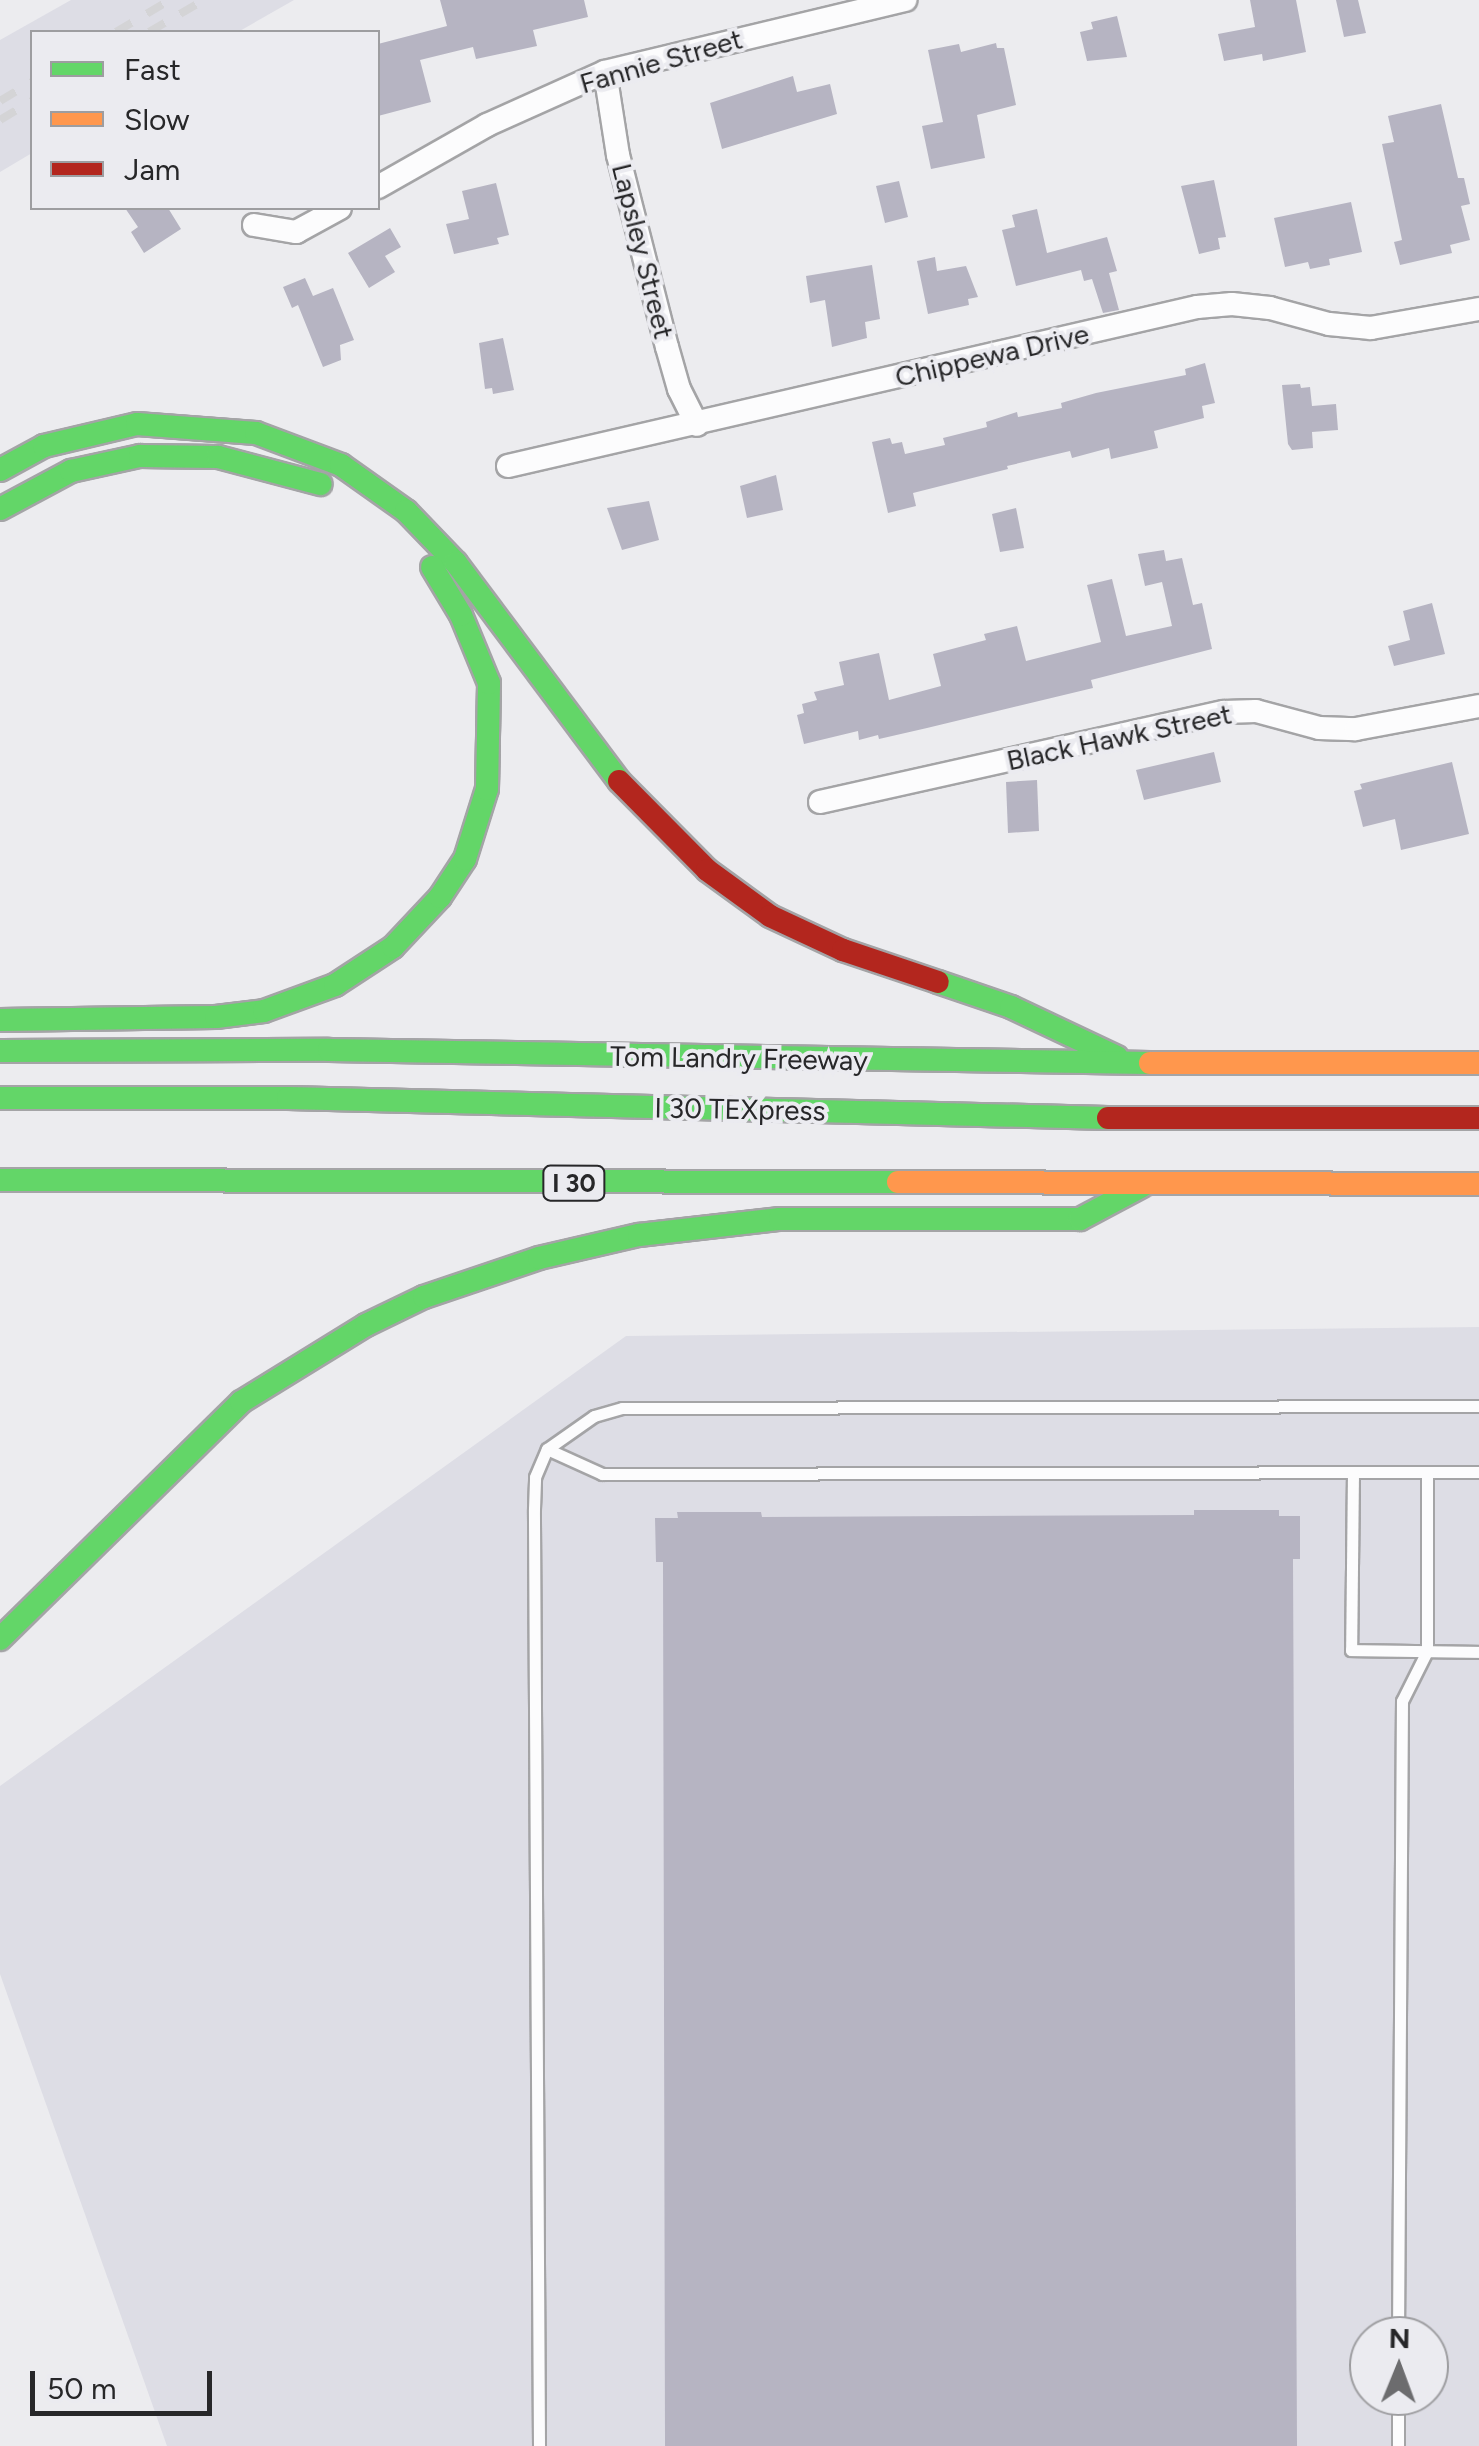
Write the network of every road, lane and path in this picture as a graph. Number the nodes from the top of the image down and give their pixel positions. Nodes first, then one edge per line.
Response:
1 (905, 0) edge
2 (604, 72) junction
3 (380, 186) edge
4 (336, 210) edge
5 (254, 224) dead end
6 (1479, 309) edge
7 (697, 424) junction
8 (508, 466) dead end
9 (0, 470) edge
10 (0, 509) edge
11 (1479, 706) edge
12 (820, 802) dead end
13 (0, 1020) edge
14 (0, 1051) edge
15 (1479, 1063) edge
16 (1130, 1064) junction
17 (0, 1098) edge
18 (1479, 1118) edge
19 (0, 1180) edge
20 (1147, 1184) junction
21 (1479, 1184) edge
22 (1479, 1406) edge
23 (546, 1449) junction
24 (1353, 1472) junction
25 (1428, 1472) junction
26 (1479, 1472) edge
27 (0, 1640) edge
28 (1427, 1651) junction
29 (1479, 1652) edge
30 (1398, 2316) edge
31 (1398, 2416) edge
32 (538, 2446) edge
33 (1398, 2446) edge

1 - 2 street, Fannie Street
2 - 3 street, Fannie Street
2 - 7 street, Lapsley Street
4 - 5 street
6 - 7 street, Chippewa Drive
7 - 8 street, Chippewa Drive
9 - 16 highway
10 - 13 highway
11 - 12 street, Black Hawk Street
14 - 16 highway, Tom Landry Freeway
15 - 16 highway, Tom Landry Freeway
17 - 18 highway, I 30 TEXpress
19 - 20 highway, I 30
20 - 21 highway, I 30
20 - 27 highway
22 - 23 lane
23 - 24 lane
23 - 32 lane
24 - 25 lane
24 - 28 lane
25 - 26 lane
25 - 28 lane
28 - 29 lane
28 - 30 lane
31 - 33 lane

